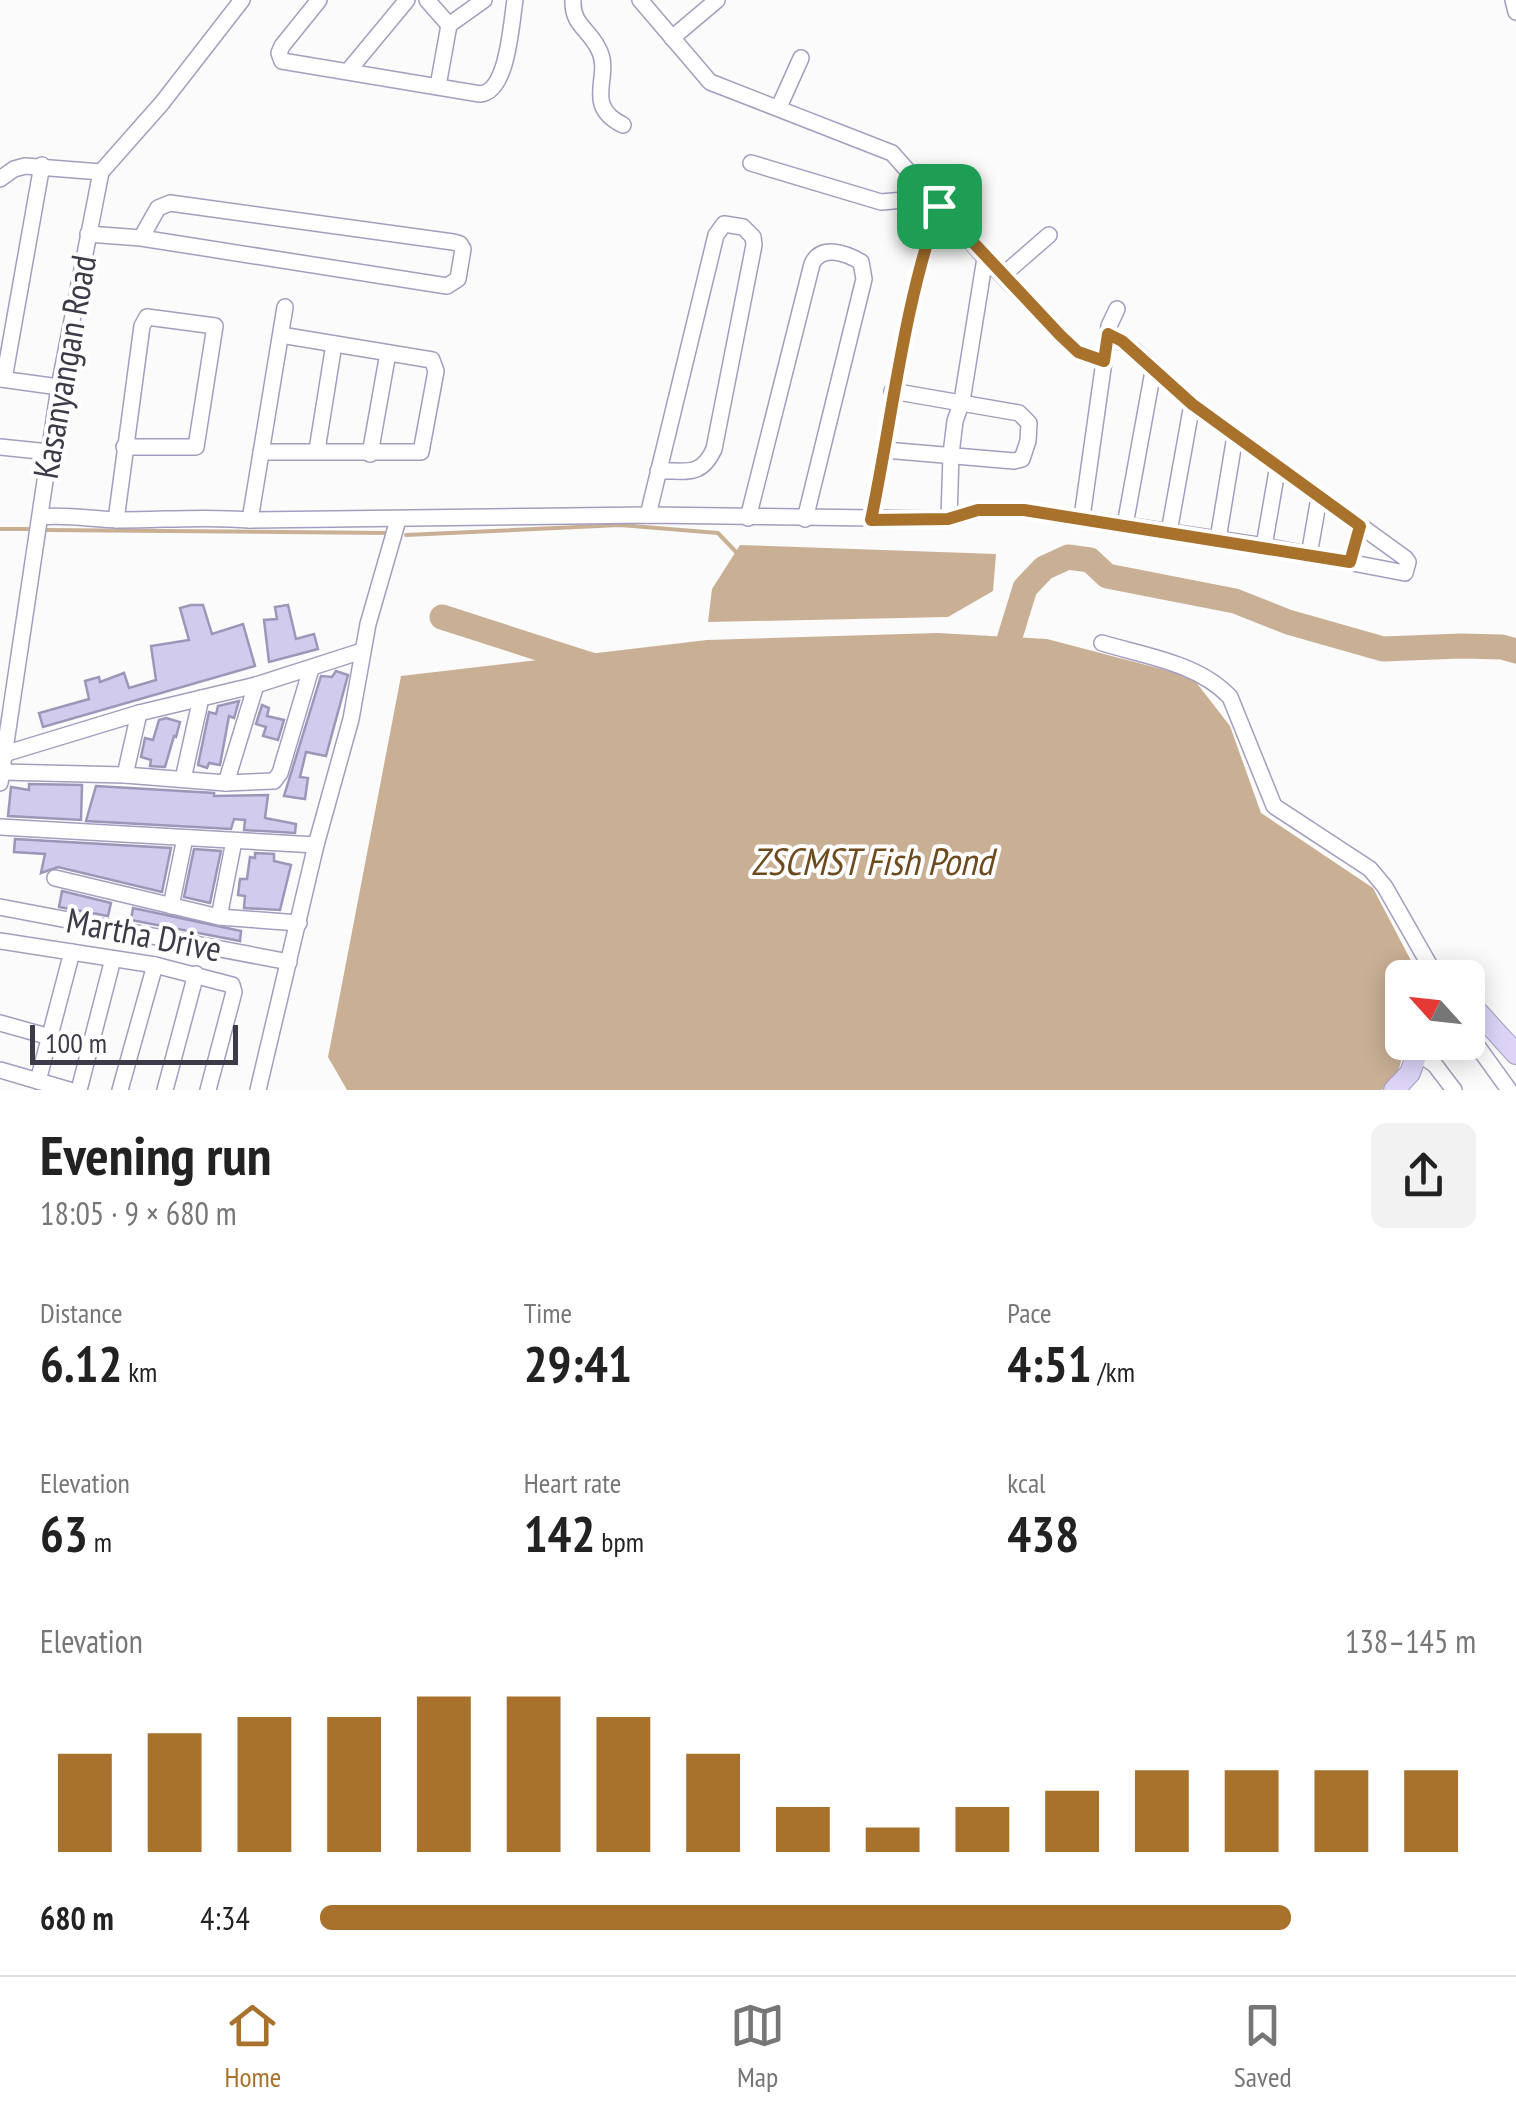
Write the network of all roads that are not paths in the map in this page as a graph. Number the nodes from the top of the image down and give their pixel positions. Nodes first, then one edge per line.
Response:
1 (242, 0) edge
2 (319, 0) edge
3 (407, 0) edge
4 (427, 0) edge
5 (484, 0) edge
6 (516, 0) edge
7 (574, 0) edge
8 (640, 0) edge
9 (717, 0) edge
10 (1512, 0) edge
11 (1516, 12) edge
12 (448, 25) junction
13 (672, 38) junction
14 (801, 58) dead end
15 (348, 70) junction
16 (438, 86) junction
17 (780, 107) junction
18 (623, 126) dead end
19 (751, 163) dead end
20 (42, 165) junction
21 (102, 172) junction
22 (0, 179) edge
23 (926, 187) junction
24 (939, 206) junction
25 (88, 234) junction
26 (1049, 235) dead end
27 (141, 238) junction
28 (985, 258) junction
29 (1003, 274) junction
30 (285, 307) dead end
31 (1118, 309) dead end
32 (1108, 334) junction
33 (281, 335) junction
34 (334, 344) junction
35 (388, 353) junction
36 (1104, 361) junction
37 (1154, 371) junction
38 (2, 379) edge
39 (59, 387) junction
40 (892, 391) junction
41 (962, 402) junction
42 (1192, 404) junction
43 (1236, 436) junction
44 (0, 447) edge
45 (124, 447) junction
46 (317, 450) junction
47 (885, 450) junction
48 (48, 452) junction
49 (261, 452) junction
50 (370, 454) junction
51 (951, 454) junction
52 (1278, 465) junction
53 (658, 471) junction
54 (1319, 498) junction
55 (648, 515) junction
56 (41, 517) junction
57 (1082, 517) junction
58 (748, 518) junction
59 (805, 519) junction
60 (948, 519) junction
61 (116, 520) junction
62 (250, 520) junction
63 (398, 520) junction
64 (871, 520) junction
65 (1125, 525) junction
66 (1360, 526) junction
67 (1168, 532) junction
68 (1218, 539) junction
69 (1264, 546) junction
70 (1310, 555) junction
71 (1350, 562) junction
72 (1102, 642) dead end
73 (362, 651) junction
74 (310, 669) junction
75 (256, 685) junction
76 (8, 694) edge
77 (201, 698) junction
78 (139, 713) junction
79 (4, 754) junction
80 (125, 775) junction
81 (1, 778) edge
82 (183, 779) junction
83 (226, 782) junction
84 (0, 827) edge
85 (185, 838) junction
86 (234, 841) junction
87 (316, 845) junction
88 (55, 878) dead end
89 (171, 906) junction
90 (0, 907) edge
91 (219, 917) junction
92 (299, 924) junction
93 (0, 941) edge
94 (72, 952) junction
95 (113, 959) junction
96 (1426, 960) edge
97 (289, 962) junction
98 (155, 965) junction
99 (196, 974) junction
100 (1485, 1020) edge
101 (0, 1023) edge
102 (50, 1037) junction
103 (1516, 1054) edge
104 (1485, 1057) edge
105 (1415, 1060) edge
106 (1430, 1060) edge
107 (0, 1070) edge
108 (38, 1081) junction
109 (69, 1090) edge
110 (79, 1090) edge
111 (120, 1090) edge
112 (165, 1090) edge
113 (208, 1090) edge
114 (258, 1090) edge
115 (1394, 1090) edge
116 (1454, 1090) edge
117 (1508, 1090) edge

1 - 21 street, Kasanyangan Road
2 - 15 street
3 - 15 street
4 - 12 street
5 - 12 street
6 - 16 street
7 - 18 street
8 - 13 street
9 - 13 street
10 - 11 street
12 - 16 street
13 - 17 street
14 - 17 street
15 - 16 street
17 - 23 street
19 - 23 street
20 - 21 street
20 - 22 street
20 - 38 street
21 - 25 street, Kasanyangan Road
23 - 24 street
24 - 28 street
24 - 40 street
25 - 27 street
25 - 39 street, Kasanyangan Road
26 - 29 street
27 - 27 street
28 - 29 street
28 - 41 street
29 - 36 street
30 - 33 street
31 - 32 street
32 - 36 street
32 - 37 street
33 - 34 street
33 - 49 street
34 - 35 street
34 - 46 street
35 - 50 street
35 - 50 street
36 - 57 street
37 - 42 street
37 - 65 street
38 - 39 street
39 - 48 street, Kasanyangan Road
40 - 41 street
40 - 47 street
41 - 51 street
41 - 51 street
42 - 43 street
42 - 67 street
43 - 52 street
43 - 68 street
44 - 48 street
45 - 45 street
45 - 61 street
46 - 49 street
46 - 50 street
47 - 51 street
47 - 64 street
48 - 56 street, Kasanyangan Road
49 - 62 street
51 - 60 street
52 - 54 street
52 - 69 street
53 - 53 street
53 - 55 street
54 - 66 street
54 - 70 street
55 - 58 street
55 - 63 street
56 - 61 street
56 - 76 street, Kasanyangan Road
57 - 60 street
57 - 65 street
58 - 59 street
58 - 59 street
59 - 64 street
60 - 64 street
61 - 62 street
62 - 63 street
63 - 73 street
65 - 67 street
66 - 71 street
66 - 71 street
67 - 68 street
68 - 69 street
69 - 70 street
70 - 71 street
72 - 96 street
73 - 74 street
73 - 87 street
74 - 75 street
74 - 83 street
75 - 77 street
75 - 83 street
76 - 79 street, Kasanyangan Road
77 - 78 street
77 - 82 street
78 - 79 street
78 - 80 street
79 - 81 street, Kasanyangan Road
80 - 81 street
80 - 82 street
82 - 83 street
84 - 85 street
85 - 86 street
85 - 89 street
86 - 87 street
86 - 91 street
87 - 92 street
88 - 89 street
89 - 91 street
90 - 97 street, Martha Drive
91 - 92 street
92 - 97 street
93 - 94 street
94 - 95 street
94 - 102 street
95 - 98 street
95 - 110 street
97 - 114 street
98 - 99 street
98 - 111 street
99 - 112 street
99 - 113 street
100 - 103 street
101 - 102 street
102 - 108 street
104 - 117 street
105 - 115 street
106 - 116 street
107 - 108 street
108 - 109 street

